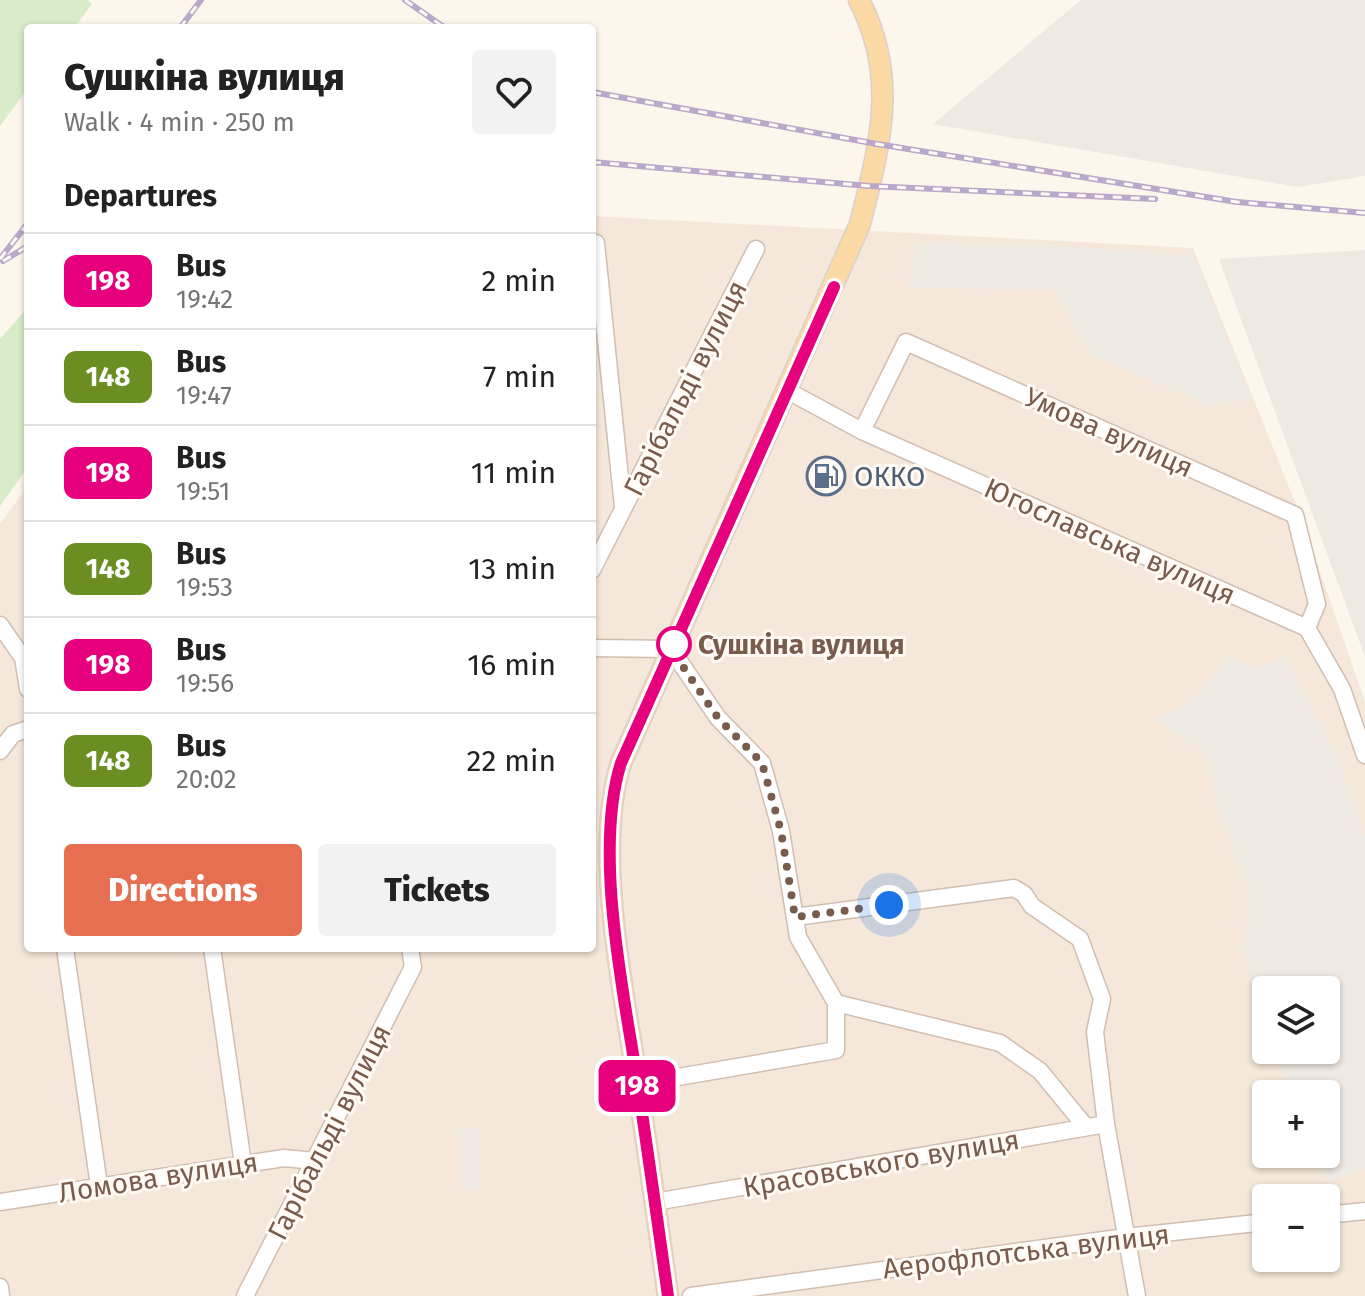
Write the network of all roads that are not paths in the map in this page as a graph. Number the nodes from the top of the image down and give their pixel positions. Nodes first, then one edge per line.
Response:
1 (859, 0) edge
2 (596, 243) dead end
3 (756, 249) dead end
4 (788, 391) junction
5 (862, 431) junction
6 (623, 508) junction
7 (596, 562) edge
8 (0, 625) edge
9 (1307, 628) junction
10 (596, 648) edge
11 (671, 649) junction
12 (24, 664) edge
13 (24, 730) edge
14 (0, 751) edge
15 (1365, 755) edge
16 (795, 917) junction
17 (66, 952) edge
18 (213, 952) edge
19 (411, 952) edge
20 (836, 1003) junction
21 (637, 1084) junction
22 (1106, 1124) junction
23 (1086, 1127) junction
24 (315, 1161) junction
25 (243, 1164) junction
26 (99, 1186) junction
27 (0, 1202) edge
28 (655, 1202) junction
29 (1365, 1211) edge
30 (1340, 1214) edge
31 (1252, 1224) edge
32 (1126, 1237) junction
33 (0, 1287) edge
34 (1, 1296) edge
35 (245, 1296) edge
36 (668, 1296) edge
37 (691, 1296) edge
38 (1137, 1296) edge

1 - 4 main road
2 - 6 street
3 - 6 street, Гарібальді вулиця
4 - 5 street, Югославська вулиця
4 - 11 main road
5 - 9 street, Югославська вулиця
5 - 9 street, Умова вулиця
6 - 7 street, Гарібальді вулиця
8 - 12 street
9 - 15 street
10 - 11 street
11 - 16 street
11 - 21 main road
13 - 14 street
16 - 20 street
16 - 22 street
17 - 26 street
18 - 25 street
19 - 24 street, Гарібальді вулиця
20 - 21 street
20 - 23 street
21 - 28 main road
22 - 23 street, Красовського вулиця
22 - 32 street
23 - 28 street, Красовського вулиця
24 - 25 street, Ломова вулиця
24 - 35 street, Гарібальді вулиця
25 - 26 street, Ломова вулиця
26 - 27 street, Ломова вулиця
28 - 36 main road
29 - 30 street
31 - 32 street, Аерофлотська вулиця
32 - 37 street, Аерофлотська вулиця
32 - 38 street
33 - 34 street

